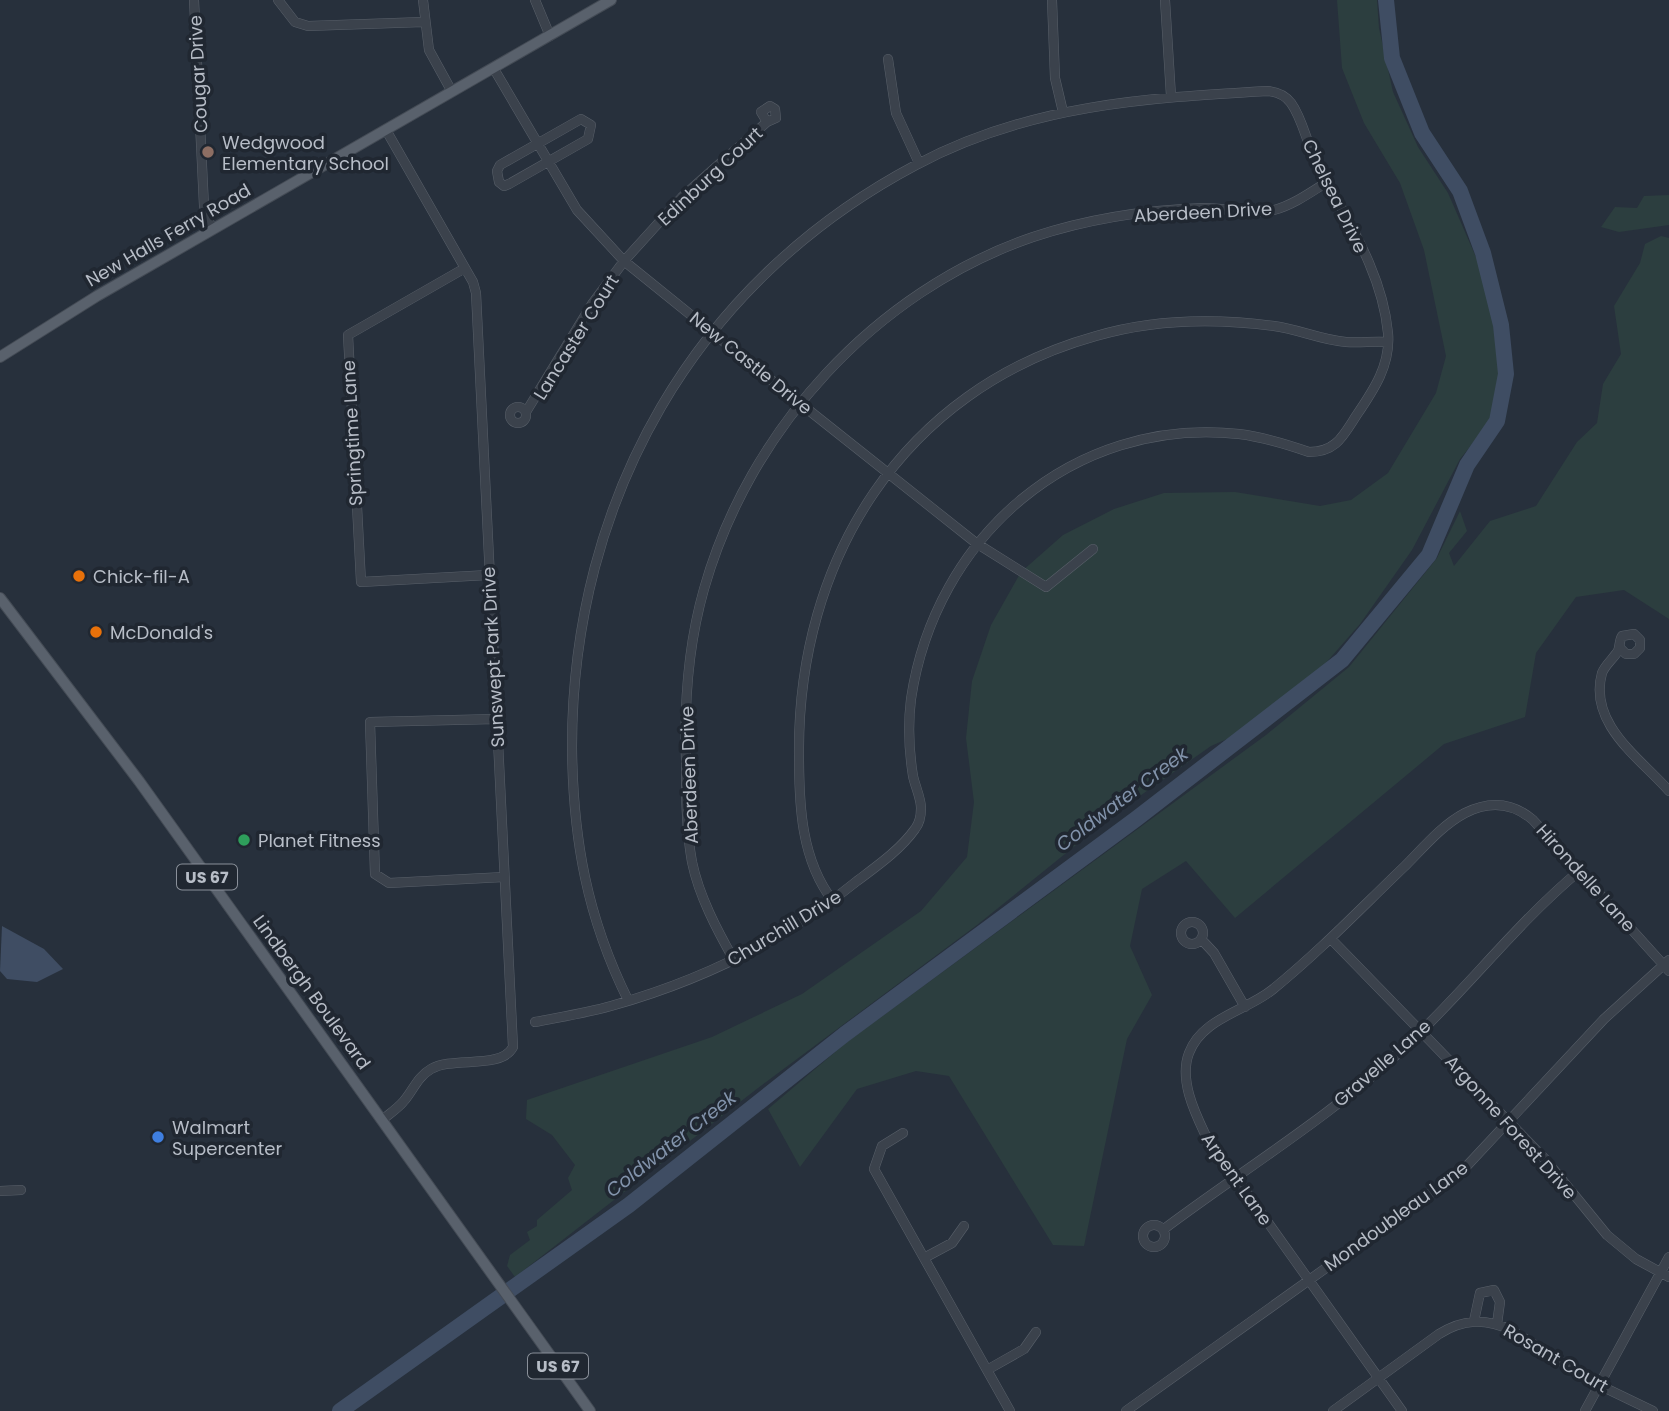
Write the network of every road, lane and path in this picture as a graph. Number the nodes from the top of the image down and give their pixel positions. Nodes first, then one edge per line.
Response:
1 (194, 0) edge
2 (278, 0) edge
3 (423, 0) edge
4 (536, 0) edge
5 (611, 0) edge
6 (1052, 0) edge
7 (1165, 0) edge
8 (424, 22) junction
9 (550, 36) junction
10 (888, 59) dead end
11 (494, 69) junction
12 (451, 90) junction
13 (1171, 96) junction
14 (1063, 112) junction
15 (767, 122) dead end
16 (386, 130) junction
17 (538, 142) junction
18 (550, 163) junction
19 (919, 163) junction
20 (1327, 182) junction
21 (212, 230) junction
22 (624, 261) junction
23 (465, 268) junction
24 (713, 333) junction
25 (1388, 342) junction
26 (0, 357) edge
27 (801, 404) junction
28 (526, 412) dead end
29 (1329, 449) joint
30 (889, 471) junction
31 (976, 543) junction
32 (1093, 549) dead end
33 (488, 575) junction
34 (0, 598) edge
35 (1620, 648) dead end
36 (496, 719) junction
37 (1667, 784) edge
38 (1491, 804) joint
39 (1578, 872) junction
40 (504, 877) junction
41 (833, 901) junction
42 (1201, 939) dead end
43 (1331, 939) junction
44 (734, 960) junction
45 (1667, 965) edge
46 (628, 1000) junction
47 (1245, 1007) junction
48 (535, 1022) dead end
49 (1423, 1030) junction
50 (382, 1120) junction
51 (1509, 1123) junction
52 (903, 1133) dead end
53 (1235, 1176) junction
54 (21, 1190) dead end
55 (0, 1191) edge
56 (964, 1226) dead end
57 (1164, 1229) dead end
58 (1669, 1257) edge
59 (924, 1258) junction
60 (1665, 1274) edge
61 (1307, 1280) junction
62 (1474, 1321) junction
63 (1497, 1324) junction
64 (1036, 1332) dead end
65 (987, 1370) junction
66 (1380, 1378) junction
67 (1599, 1385) junction
68 (590, 1411) edge
69 (1010, 1411) edge
70 (1126, 1411) edge
71 (1334, 1411) edge
72 (1402, 1411) edge
73 (1586, 1411) edge
74 (1653, 1411) edge

1 - 21 street, Cougar Drive
2 - 8 street
3 - 8 street
4 - 9 street
5 - 9 main road, New Halls Ferry Road
6 - 14 street
7 - 13 street
8 - 12 street
9 - 11 main road, New Halls Ferry Road
10 - 19 street
11 - 12 main road, New Halls Ferry Road
11 - 17 street, New Castle Drive
12 - 16 main road, New Halls Ferry Road
13 - 14 street
13 - 20 street, Chelsea Drive
14 - 19 street
15 - 22 street, Edinburg Court
16 - 21 main road, New Halls Ferry Road
16 - 23 street, Sunswept Park Drive
17 - 18 street, New Castle Drive
17 - 18 street
17 - 18 street
18 - 22 street, New Castle Drive
19 - 24 street
20 - 25 street, Chelsea Drive
20 - 27 street, Aberdeen Drive
21 - 26 main road, New Halls Ferry Road
22 - 24 street, New Castle Drive
22 - 28 street, Lancaster Court
23 - 33 street, Sunswept Park Drive
23 - 33 street, Springtime Lane
24 - 27 street, New Castle Drive
24 - 46 street
25 - 29 street, Chelsea Drive
25 - 30 street
27 - 30 street, New Castle Drive
27 - 44 street, Aberdeen Drive
29 - 31 street, Churchill Drive
30 - 31 street, New Castle Drive
30 - 41 street
31 - 32 street, New Castle Drive
31 - 41 street, Churchill Drive
33 - 36 street, Sunswept Park Drive
34 - 50 main road, Lindbergh Boulevard / US 67
35 - 37 street
36 - 40 street, Sunswept Park Drive
36 - 40 street
38 - 39 street, Hirondelle Lane
38 - 43 street, Arpent Lane
39 - 45 street, Hirondelle Lane
39 - 49 street, Gravelle Lane
40 - 50 street, Sunswept Park Drive
41 - 44 street, Churchill Drive
42 - 47 street
43 - 47 street, Arpent Lane
43 - 49 street, Argonne Forest Drive
44 - 46 street, Churchill Drive
45 - 51 street, Mondoubleau Lane
46 - 48 street, Churchill Drive
47 - 53 street, Arpent Lane
49 - 51 street, Argonne Forest Drive
49 - 53 street, Gravelle Lane
50 - 68 main road, Lindbergh Boulevard / US 67
51 - 60 street, Argonne Forest Drive
51 - 61 street, Mondoubleau Lane
52 - 59 street
53 - 57 street, Gravelle Lane
53 - 61 street, Arpent Lane
54 - 55 street
56 - 59 street
58 - 60 street
59 - 65 street
60 - 67 street
61 - 66 street, Arpent Lane
61 - 70 street, Mondoubleau Lane
62 - 63 street, Rosant Court
62 - 63 street, Rosant Court
62 - 66 street, Rosant Court
63 - 67 street, Rosant Court
64 - 65 street
65 - 69 street
66 - 71 street, Rosant Court
66 - 72 street, Arpent Lane
67 - 73 street
67 - 74 street, Rosant Court

